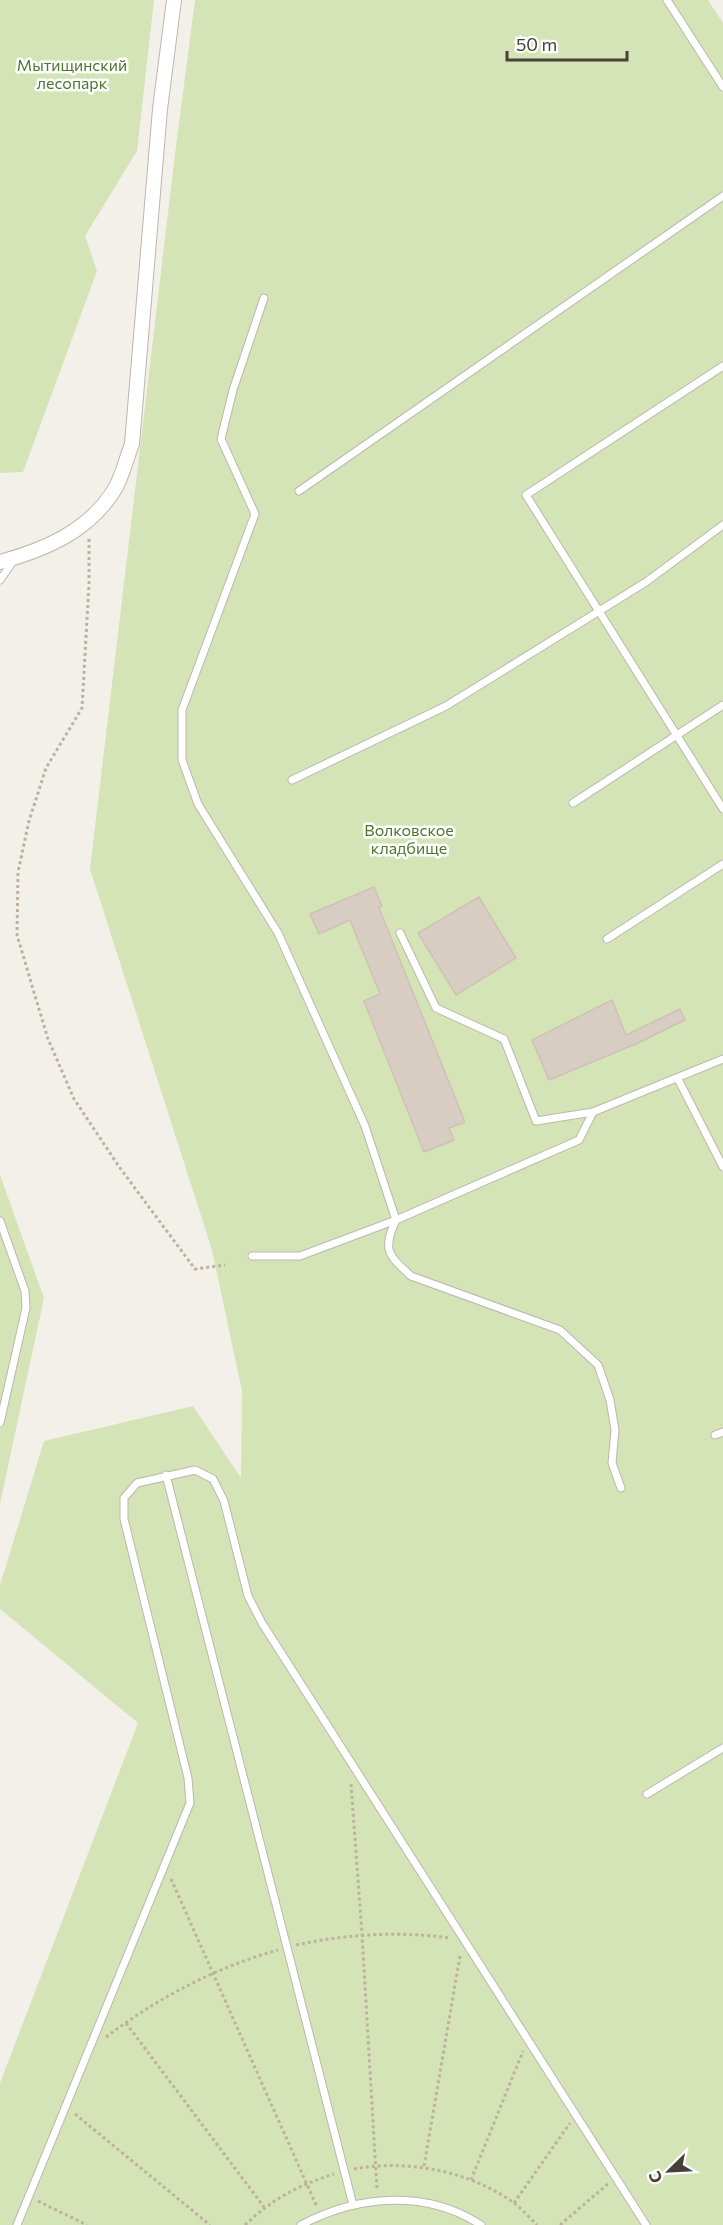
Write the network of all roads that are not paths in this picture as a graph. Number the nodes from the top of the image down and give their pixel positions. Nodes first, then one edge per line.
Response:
1 (174, 0) edge
2 (668, 0) edge
3 (723, 87) edge
4 (723, 196) edge
5 (264, 298) dead end
6 (723, 366) edge
7 (299, 491) dead end
8 (723, 525) edge
9 (16, 558) junction
10 (0, 562) edge
11 (0, 580) edge
12 (599, 611) junction
13 (723, 705) edge
14 (677, 736) junction
15 (292, 780) dead end
16 (573, 803) dead end
17 (723, 809) edge
18 (723, 864) edge
19 (400, 933) dead end
20 (607, 939) dead end
21 (723, 1059) edge
22 (678, 1079) junction
23 (592, 1112) junction
24 (723, 1167) edge
25 (396, 1220) junction
26 (0, 1221) edge
27 (2, 1230) edge
28 (252, 1256) dead end
29 (3, 1404) edge
30 (0, 1424) edge
31 (723, 1432) edge
32 (715, 1435) dead end
33 (166, 1475) junction
34 (621, 1488) dead end
35 (723, 1748) edge
36 (647, 1794) dead end
37 (353, 2205) junction
38 (16, 2225) edge
39 (301, 2225) edge
40 (481, 2225) edge
41 (646, 2225) edge

1 - 9 street
2 - 3 lane
4 - 7 lane
5 - 25 lane
6 - 12 lane
8 - 12 lane
9 - 10 street
9 - 11 lane
12 - 14 lane
12 - 15 lane
13 - 14 lane
14 - 16 lane
14 - 17 lane
18 - 20 lane
19 - 23 lane
21 - 22 lane
22 - 23 lane
22 - 24 lane
23 - 25 lane
25 - 28 lane
25 - 34 lane
26 - 27 lane
27 - 29 lane
29 - 30 lane
31 - 32 lane
33 - 37 lane
33 - 38 lane
33 - 41 lane
35 - 36 lane
37 - 39 lane
37 - 40 lane

